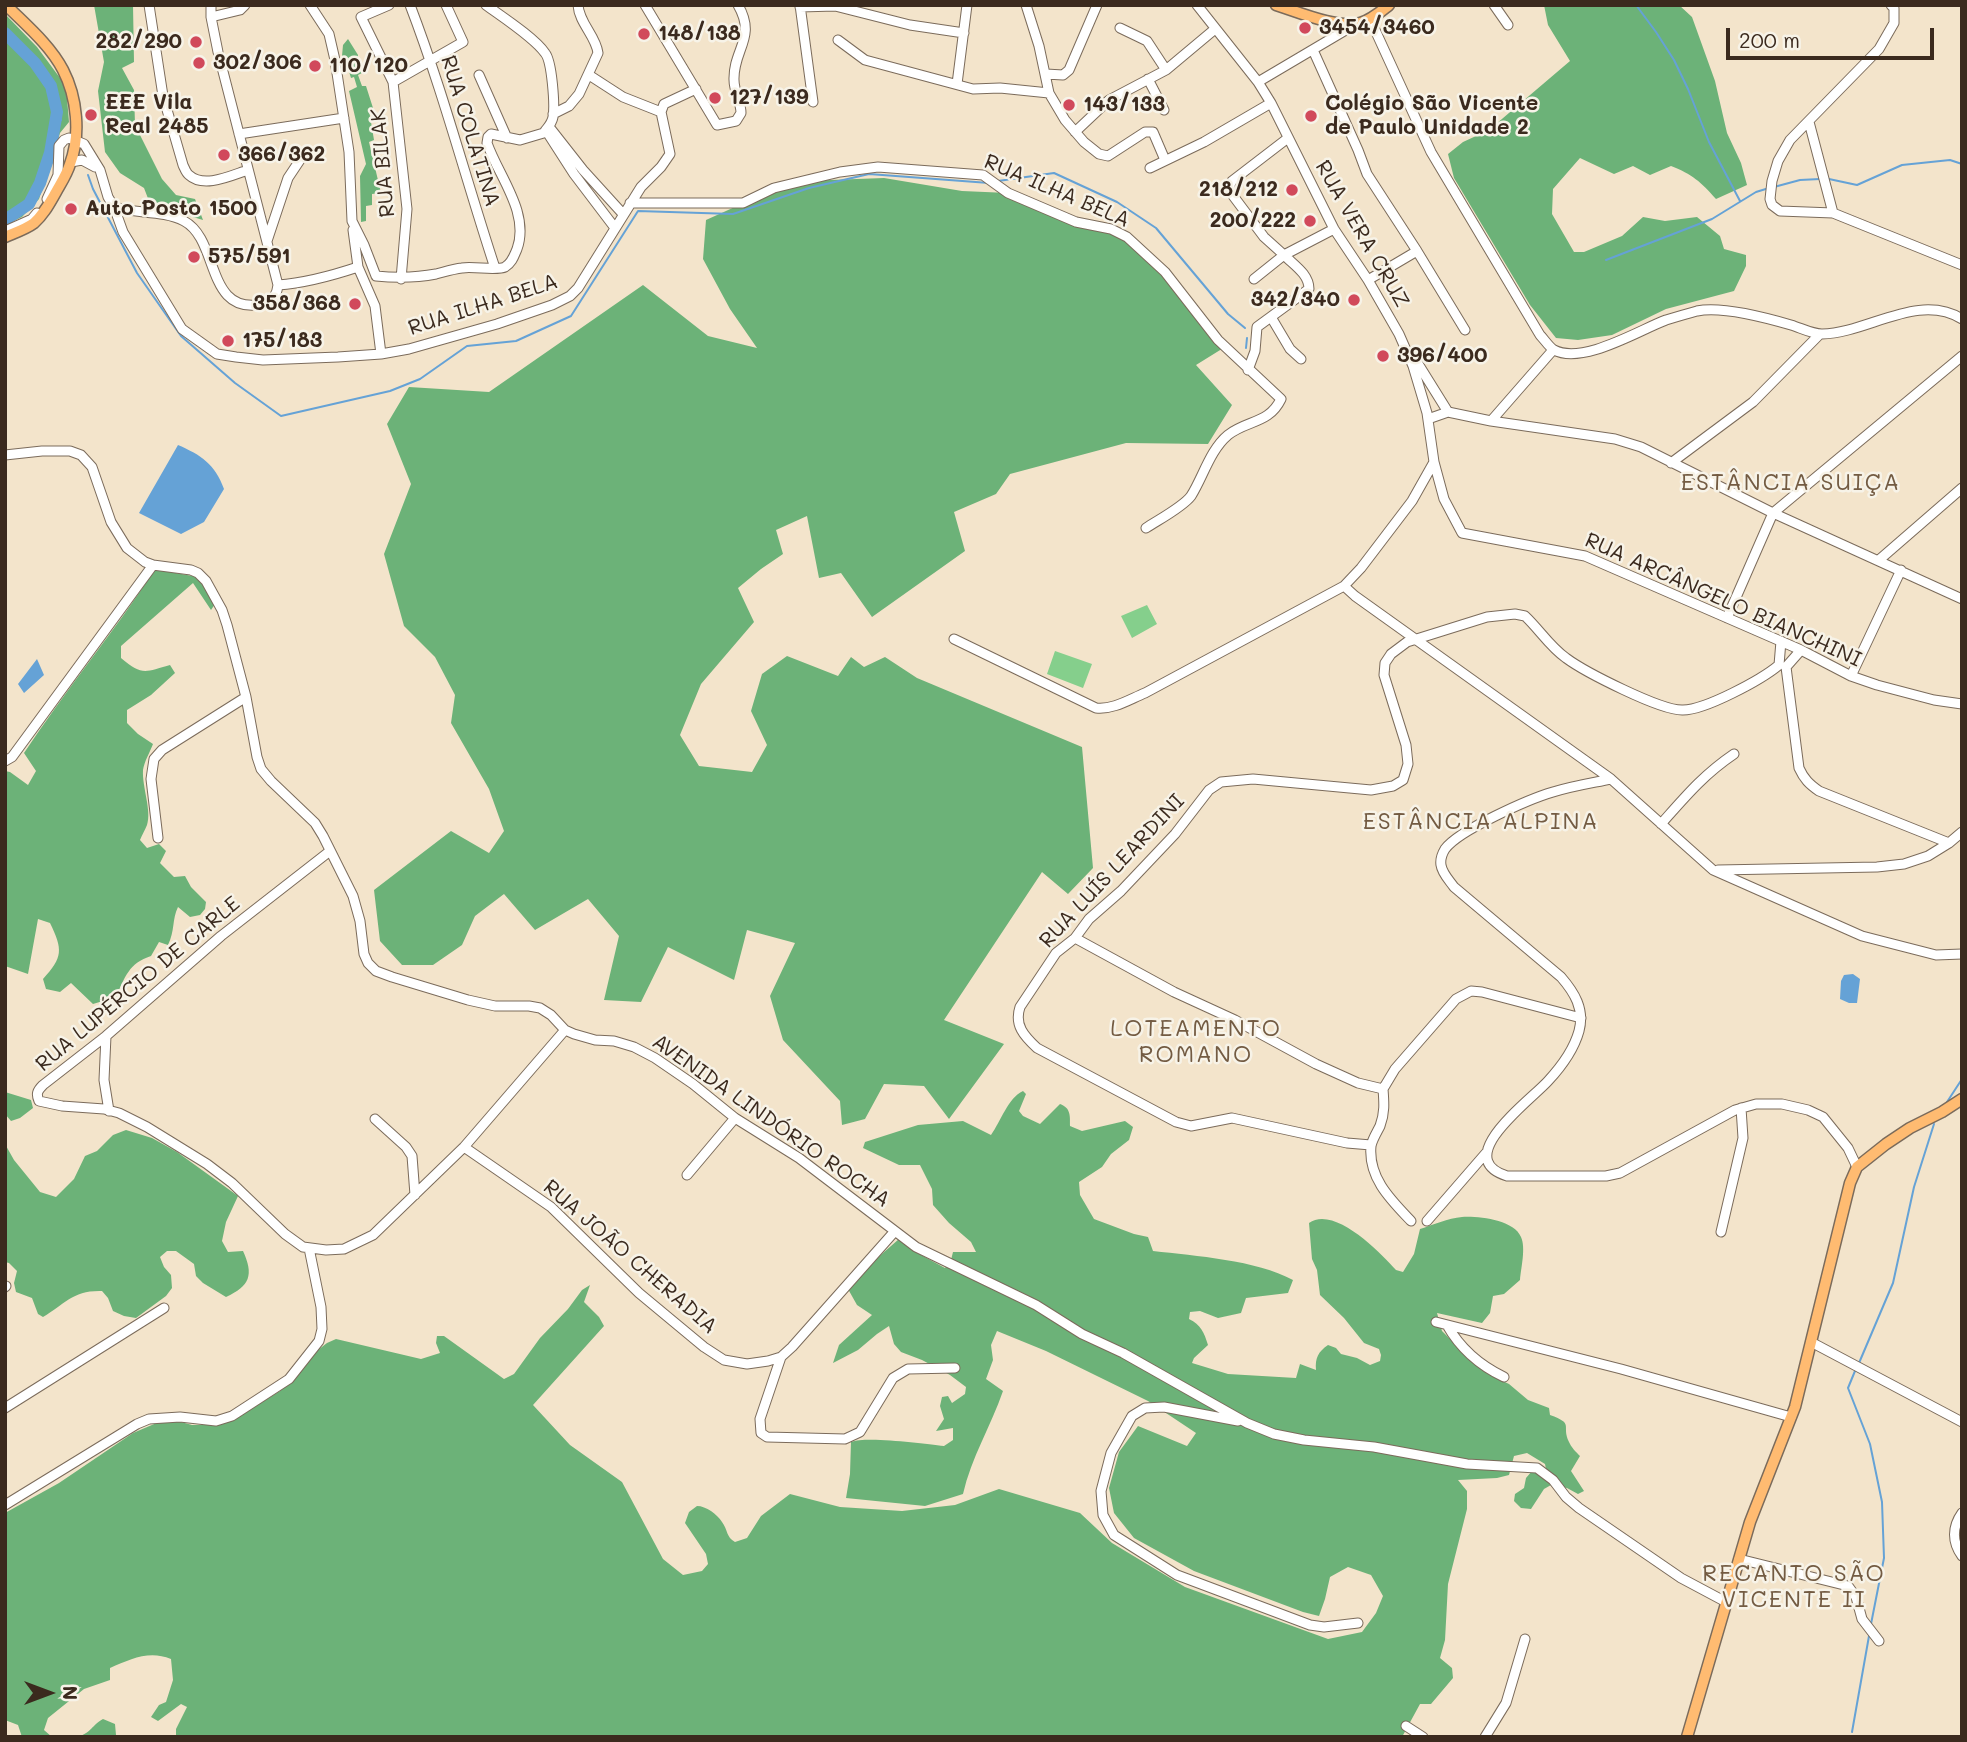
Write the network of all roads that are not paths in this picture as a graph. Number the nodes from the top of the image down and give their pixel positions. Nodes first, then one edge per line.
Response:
1 (6, 5) edge
2 (149, 5) edge
3 (211, 5) edge
4 (245, 5) edge
5 (310, 5) edge
6 (389, 5) edge
7 (410, 5) edge
8 (446, 5) edge
9 (578, 5) edge
10 (645, 5) edge
11 (738, 5) edge
12 (967, 5) edge
13 (1026, 5) edge
14 (1097, 5) edge
15 (1197, 5) edge
16 (1276, 5) edge
17 (1389, 5) edge
18 (1494, 5) edge
19 (1891, 5) edge
20 (800, 6) edge
21 (491, 7) edge
22 (211, 17) junction
23 (1370, 19) junction
24 (1356, 24) junction
25 (1508, 25) dead end
26 (1119, 27) dead end
27 (1215, 29) junction
28 (964, 33) junction
29 (838, 40) dead end
30 (1313, 50) junction
31 (431, 61) junction
32 (1166, 69) junction
33 (1046, 74) junction
34 (479, 75) dead end
35 (589, 75) junction
36 (1149, 79) junction
37 (393, 82) junction
38 (1258, 82) junction
39 (957, 84) junction
40 (696, 89) junction
41 (1049, 93) junction
42 (813, 102) dead end
43 (1271, 103) junction
44 (1164, 110) dead end
45 (661, 112) junction
46 (553, 114) junction
47 (345, 118) junction
48 (1809, 122) junction
49 (548, 129) junction
50 (1075, 132) junction
51 (239, 134) junction
52 (507, 138) junction
53 (1288, 138) junction
54 (80, 143) junction
55 (300, 160) dead end
56 (1166, 160) junction
57 (76, 161) junction
58 (1150, 168) dead end
59 (100, 170) junction
60 (248, 170) junction
61 (630, 203) junction
62 (114, 207) junction
63 (1833, 213) junction
64 (623, 214) junction
65 (352, 221) junction
66 (615, 228) junction
67 (1334, 229) junction
68 (5, 231) edge
69 (5, 237) edge
70 (266, 242) junction
71 (1417, 251) junction
72 (1284, 255) junction
73 (1962, 265) edge
74 (358, 267) junction
75 (495, 268) junction
76 (401, 279) junction
77 (1254, 279) dead end
78 (1368, 280) junction
79 (278, 285) junction
80 (1271, 317) junction
81 (1962, 319) edge
82 (1465, 330) dead end
83 (1820, 334) junction
84 (1405, 347) junction
85 (1553, 350) junction
86 (381, 354) junction
87 (1962, 356) edge
88 (1301, 359) dead end
89 (1248, 370) junction
90 (1440, 398) junction
91 (1425, 406) junction
92 (1448, 412) junction
93 (1429, 419) junction
94 (1492, 421) junction
95 (5, 455) edge
96 (1434, 462) junction
97 (1671, 463) junction
98 (1962, 488) edge
99 (1773, 513) junction
100 (1146, 528) dead end
101 (1879, 560) junction
102 (153, 565) junction
103 (1901, 570) junction
104 (1344, 586) junction
105 (1962, 599) edge
106 (1727, 618) junction
107 (954, 639) dead end
108 (1415, 639) junction
109 (1781, 641) junction
110 (1801, 650) junction
111 (1783, 666) junction
112 (1851, 676) junction
113 (246, 697) junction
114 (1962, 704) edge
115 (1734, 754) dead end
116 (5, 761) edge
117 (1611, 779) junction
118 (1661, 824) junction
119 (1962, 832) edge
120 (158, 838) dead end
121 (1949, 844) junction
122 (331, 851) junction
123 (1713, 870) junction
124 (1074, 938) junction
125 (1962, 954) edge
126 (1581, 1018) junction
127 (565, 1030) junction
128 (106, 1036) junction
129 (1383, 1089) junction
130 (1962, 1099) edge
131 (1741, 1108) junction
132 (109, 1111) junction
133 (735, 1118) junction
134 (375, 1119) dead end
135 (1371, 1145) junction
136 (464, 1147) junction
137 (1486, 1153) junction
138 (1857, 1167) junction
139 (688, 1175) dead end
140 (415, 1195) junction
141 (1410, 1221) dead end
142 (1427, 1222) dead end
143 (895, 1231) junction
144 (1721, 1232) dead end
145 (309, 1248) junction
146 (163, 1308) dead end
147 (1436, 1322) dead end
148 (1447, 1325) junction
149 (1811, 1342) junction
150 (781, 1357) junction
151 (955, 1368) dead end
152 (1504, 1377) dead end
153 (5, 1408) edge
154 (1791, 1417) junction
155 (1962, 1422) edge
156 (1247, 1423) junction
157 (5, 1505) edge
158 (1962, 1513) edge
159 (1962, 1556) edge
160 (1739, 1559) junction
161 (1726, 1602) junction
162 (1357, 1623) dead end
163 (1525, 1639) dead end
164 (1879, 1641) dead end
165 (1406, 1726) dead end
166 (1423, 1737) edge
167 (1485, 1737) edge
168 (1687, 1737) edge

1 - 54 main road
2 - 60 street
3 - 22 street
4 - 22 street
5 - 47 street
6 - 37 street
7 - 31 street, RUA COLATINA
8 - 31 street, RUA BILAK
9 - 35 street
10 - 40 street
11 - 40 street
12 - 28 street
13 - 33 street
14 - 33 street
15 - 27 street, RUA VERA CRUZ
16 - 24 main road
17 - 23 main road
18 - 25 street
19 - 48 street
20 - 28 street
20 - 42 street
21 - 46 street
22 - 51 street
23 - 24 main road
23 - 85 street
24 - 30 street
26 - 32 street
27 - 32 street
27 - 38 street, RUA VERA CRUZ
28 - 39 street
29 - 39 street
30 - 38 street
30 - 71 street
31 - 37 street, RUA BILAK
31 - 75 street, RUA COLATINA
32 - 36 street
33 - 41 street
34 - 52 street
35 - 45 street
35 - 46 street
36 - 44 street
36 - 50 street
37 - 76 street, RUA BILAK
38 - 43 street, RUA VERA CRUZ
39 - 41 street
40 - 45 street
41 - 50 street
43 - 53 street, RUA VERA CRUZ
43 - 56 street
45 - 61 street
46 - 49 street
47 - 51 street
47 - 65 street
48 - 63 street
48 - 63 street
49 - 52 street
49 - 64 street
49 - 66 street
50 - 56 street
51 - 60 street
52 - 75 street
53 - 67 street, RUA VERA CRUZ
53 - 72 street
54 - 57 main road
54 - 59 street, RUA ILHA BELA
54 - 68 street
55 - 70 street
56 - 58 street
57 - 59 street
57 - 69 main road
59 - 62 street, RUA ILHA BELA
60 - 70 street
61 - 64 street, RUA ILHA BELA
61 - 89 street, RUA ILHA BELA
62 - 79 street
62 - 86 street, RUA ILHA BELA
63 - 73 street
64 - 66 street, RUA ILHA BELA
65 - 74 street
65 - 76 street
66 - 86 street, RUA ILHA BELA
67 - 72 street
67 - 78 street, RUA VERA CRUZ
70 - 79 street
71 - 78 street
71 - 82 street
72 - 77 street
72 - 80 street
74 - 79 street
74 - 86 street
75 - 76 street
78 - 84 street, RUA VERA CRUZ
80 - 88 street
80 - 89 street
81 - 83 street
83 - 85 street
83 - 97 street
84 - 90 street
84 - 91 street, RUA VERA CRUZ
85 - 94 street
87 - 99 street
89 - 100 street, RUA ILHA BELA
90 - 91 street
90 - 92 street
91 - 93 street, RUA VERA CRUZ
92 - 93 street
92 - 94 street
93 - 96 street, RUA VERA CRUZ
94 - 97 street
95 - 102 street, AVENIDA LINDÓRIO ROCHA
96 - 104 street
96 - 106 street, RUA ARCÂNGELO BIANCHINI
97 - 99 street
98 - 101 street
99 - 101 street
99 - 106 street
101 - 103 street
102 - 113 street, AVENIDA LINDÓRIO ROCHA
102 - 116 street
103 - 105 street
103 - 112 street
104 - 107 street
104 - 108 street
106 - 109 street, RUA ARCÂNGELO BIANCHINI
108 - 111 street
108 - 117 street
108 - 124 street, RUA LUÍS LEARDINI
109 - 110 street, RUA ARCÂNGELO BIANCHINI
109 - 111 street
110 - 111 street
110 - 112 street, RUA ARCÂNGELO BIANCHINI
111 - 121 street
112 - 114 street, RUA ARCÂNGELO BIANCHINI
113 - 120 street
113 - 122 street, AVENIDA LINDÓRIO ROCHA
115 - 118 street
117 - 118 street
117 - 126 street
118 - 123 street
119 - 121 street
121 - 123 street
122 - 127 street, AVENIDA LINDÓRIO ROCHA
122 - 128 street, RUA LUPÉRCIO DE CARLE
123 - 125 street
124 - 129 street
124 - 135 street, RUA LUÍS LEARDINI
126 - 129 street
126 - 137 street
127 - 133 street, AVENIDA LINDÓRIO ROCHA
127 - 136 street
128 - 132 street
128 - 132 street, RUA LUPÉRCIO DE CARLE
129 - 135 street
130 - 138 main road
131 - 137 street
131 - 138 street
131 - 144 street
132 - 145 street, RUA LUPÉRCIO DE CARLE
133 - 139 street
133 - 143 street, AVENIDA LINDÓRIO ROCHA
134 - 140 street
135 - 141 street
136 - 140 street
136 - 150 street, RUA JOÃO CHERADIA
137 - 142 street
138 - 149 main road
140 - 145 street
143 - 150 street
143 - 156 street, AVENIDA LINDÓRIO ROCHA
145 - 157 street
146 - 153 street
147 - 148 street
148 - 152 street
148 - 154 street
149 - 154 main road
149 - 155 street
150 - 151 street
154 - 160 main road
156 - 161 street, AVENIDA LINDÓRIO ROCHA
156 - 162 street
158 - 159 street
160 - 161 main road
160 - 164 street
161 - 168 main road
163 - 167 street
165 - 166 street

